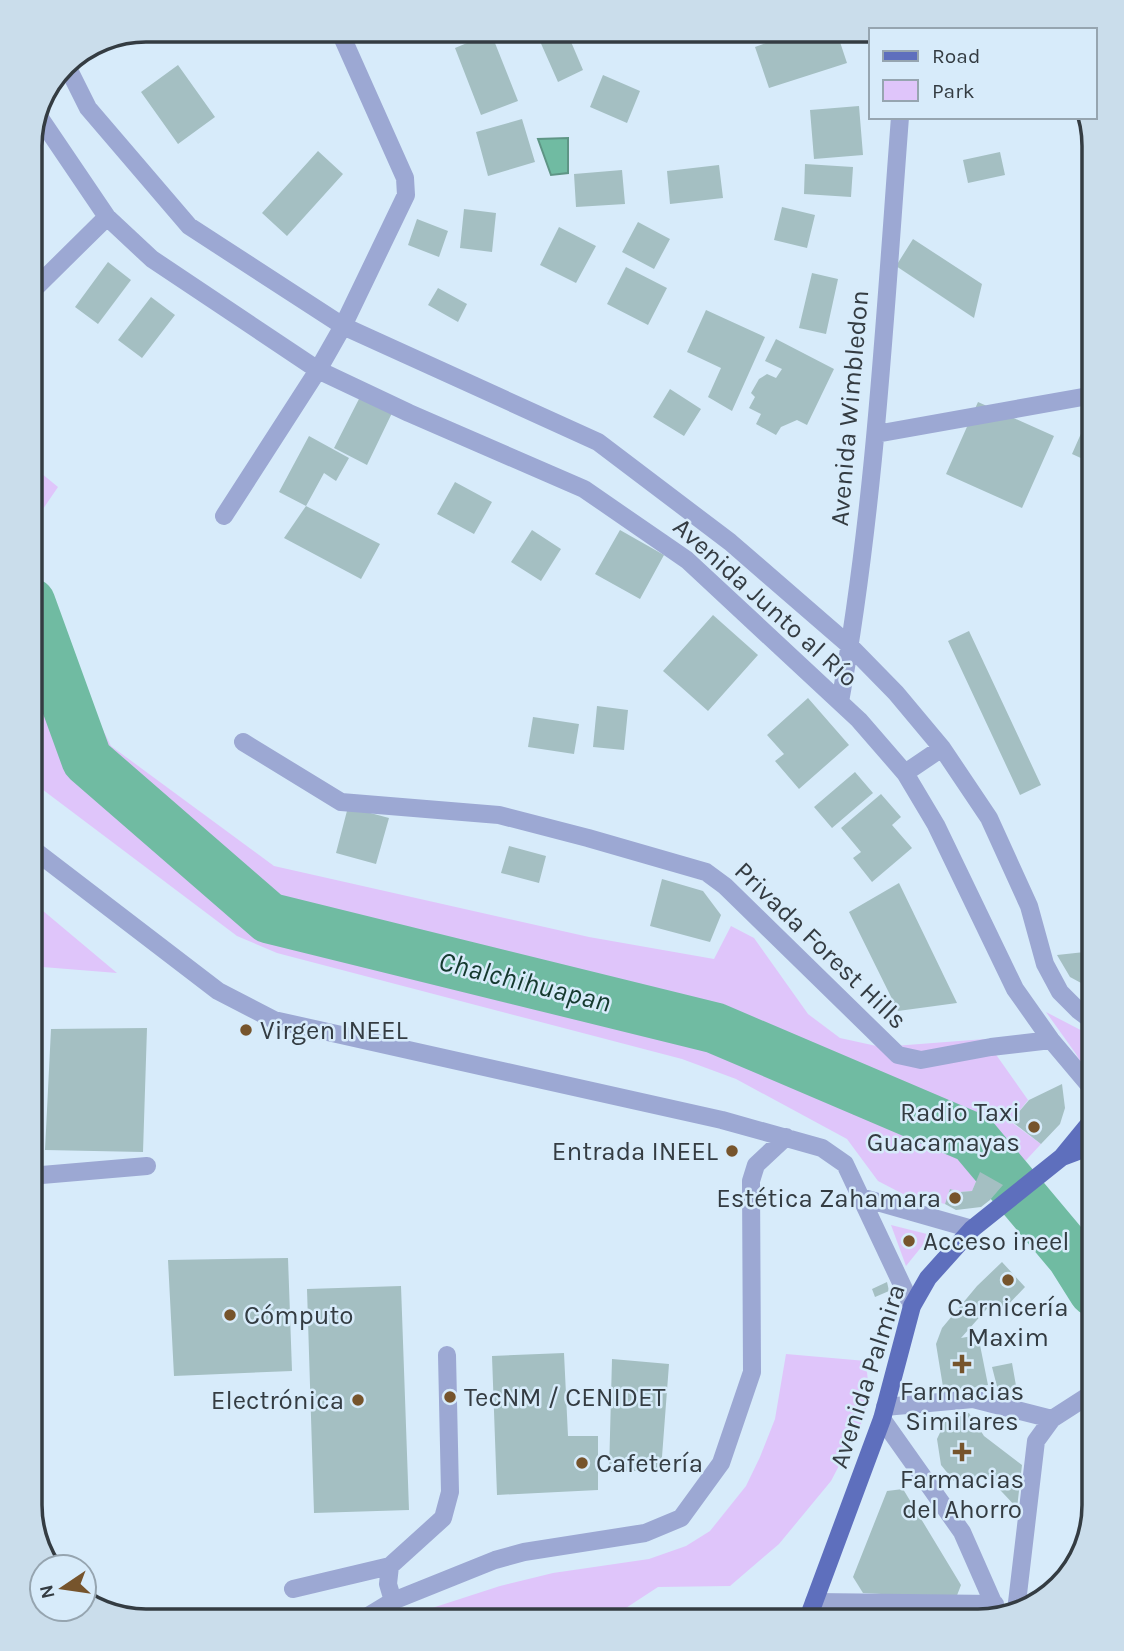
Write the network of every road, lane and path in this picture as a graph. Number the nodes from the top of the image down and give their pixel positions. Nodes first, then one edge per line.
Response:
1 (344, 42) edge
2 (71, 74) edge
3 (900, 119) edge
4 (45, 125) edge
5 (107, 217) junction
6 (42, 281) edge
7 (343, 326) junction
8 (318, 370) junction
9 (1082, 397) edge
10 (876, 434) junction
11 (224, 516) dead end
12 (850, 646) junction
13 (840, 702) junction
14 (243, 742) dead end
15 (942, 748) junction
16 (905, 773) junction
17 (42, 856) edge
18 (1082, 1013) edge
19 (1051, 1040) junction
20 (1082, 1077) edge
21 (1082, 1133) edge
22 (786, 1136) junction
23 (1082, 1150) edge
24 (1062, 1157) junction
25 (147, 1166) dead end
26 (42, 1175) edge
27 (860, 1197) junction
28 (976, 1226) junction
29 (912, 1306) junction
30 (446, 1355) dead end
31 (1082, 1400) edge
32 (884, 1413) junction
33 (1052, 1419) junction
34 (390, 1566) junction
35 (293, 1589) dead end
36 (393, 1601) junction
37 (1017, 1601) edge
38 (814, 1602) junction
39 (996, 1607) edge
40 (380, 1609) edge
41 (811, 1609) edge
42 (974, 1609) edge

1 - 7 street
2 - 7 street, Avenida Junto al Río
3 - 10 street, Avenida Wimbledon
4 - 5 street, Avenida Junto al Río
5 - 6 street
5 - 8 street, Avenida Junto al Río
7 - 8 street
7 - 12 street, Avenida Junto al Río
8 - 11 street
8 - 13 street, Avenida Junto al Río
9 - 10 street
10 - 12 street, Avenida Wimbledon
12 - 13 street, Avenida Wimbledon
12 - 15 street, Avenida Junto al Río
13 - 16 street, Avenida Junto al Río
14 - 19 street, Privada Forest Hills
15 - 16 street
15 - 18 street, Avenida Junto al Río
16 - 19 street, Avenida Junto al Río
17 - 22 street
19 - 20 street, Avenida Junto al Río
21 - 24 main road
22 - 27 street
22 - 36 street
23 - 24 main road
24 - 28 main road, Avenida Palmira
25 - 26 street
27 - 28 street
27 - 29 street
28 - 29 main road, Avenida Palmira
29 - 32 main road, Avenida Palmira
30 - 34 street
31 - 33 street
32 - 33 street
32 - 38 main road, Avenida Palmira
32 - 39 street
33 - 37 street
34 - 35 street
34 - 36 street
36 - 40 street
38 - 41 main road, Avenida Palmira
38 - 42 street

